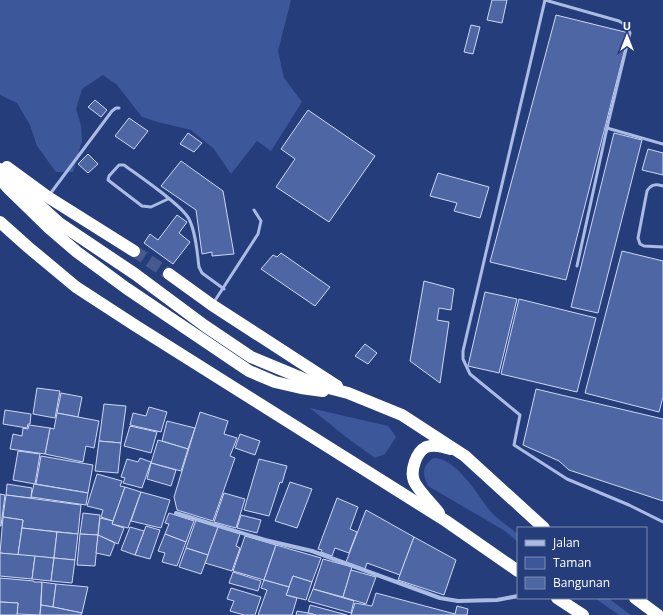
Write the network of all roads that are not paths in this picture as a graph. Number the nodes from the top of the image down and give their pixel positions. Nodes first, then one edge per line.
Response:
1 (545, 0) edge
2 (119, 108) dead end
3 (607, 128) junction
4 (663, 144) edge
5 (0, 161) edge
6 (0, 169) edge
7 (0, 179) edge
8 (663, 186) edge
9 (48, 197) junction
10 (168, 198) junction
11 (254, 210) dead end
12 (0, 222) edge
13 (663, 247) edge
14 (134, 251) tunnel mouth
15 (576, 266) dead end
16 (169, 274) tunnel mouth
17 (224, 289) junction
18 (212, 305) junction
19 (348, 393) junction
20 (465, 456) junction
21 (176, 513) dead end
22 (446, 521) junction
23 (663, 522) edge
24 (543, 527) edge
25 (517, 570) edge
26 (517, 596) edge
27 (559, 599) edge
28 (636, 599) edge
29 (583, 615) edge
30 (658, 615) edge

1 - 3 lane
1 - 23 lane
2 - 9 lane
3 - 4 lane
3 - 15 lane
5 - 9 highway
6 - 19 highway
7 - 19 highway
8 - 13 lane
9 - 14 highway
10 - 10 lane
10 - 17 lane
11 - 17 lane
12 - 22 highway
16 - 18 highway
17 - 18 lane
18 - 19 highway
19 - 20 highway
20 - 22 highway
20 - 24 highway
21 - 26 street
22 - 25 highway
27 - 29 highway
28 - 30 highway

